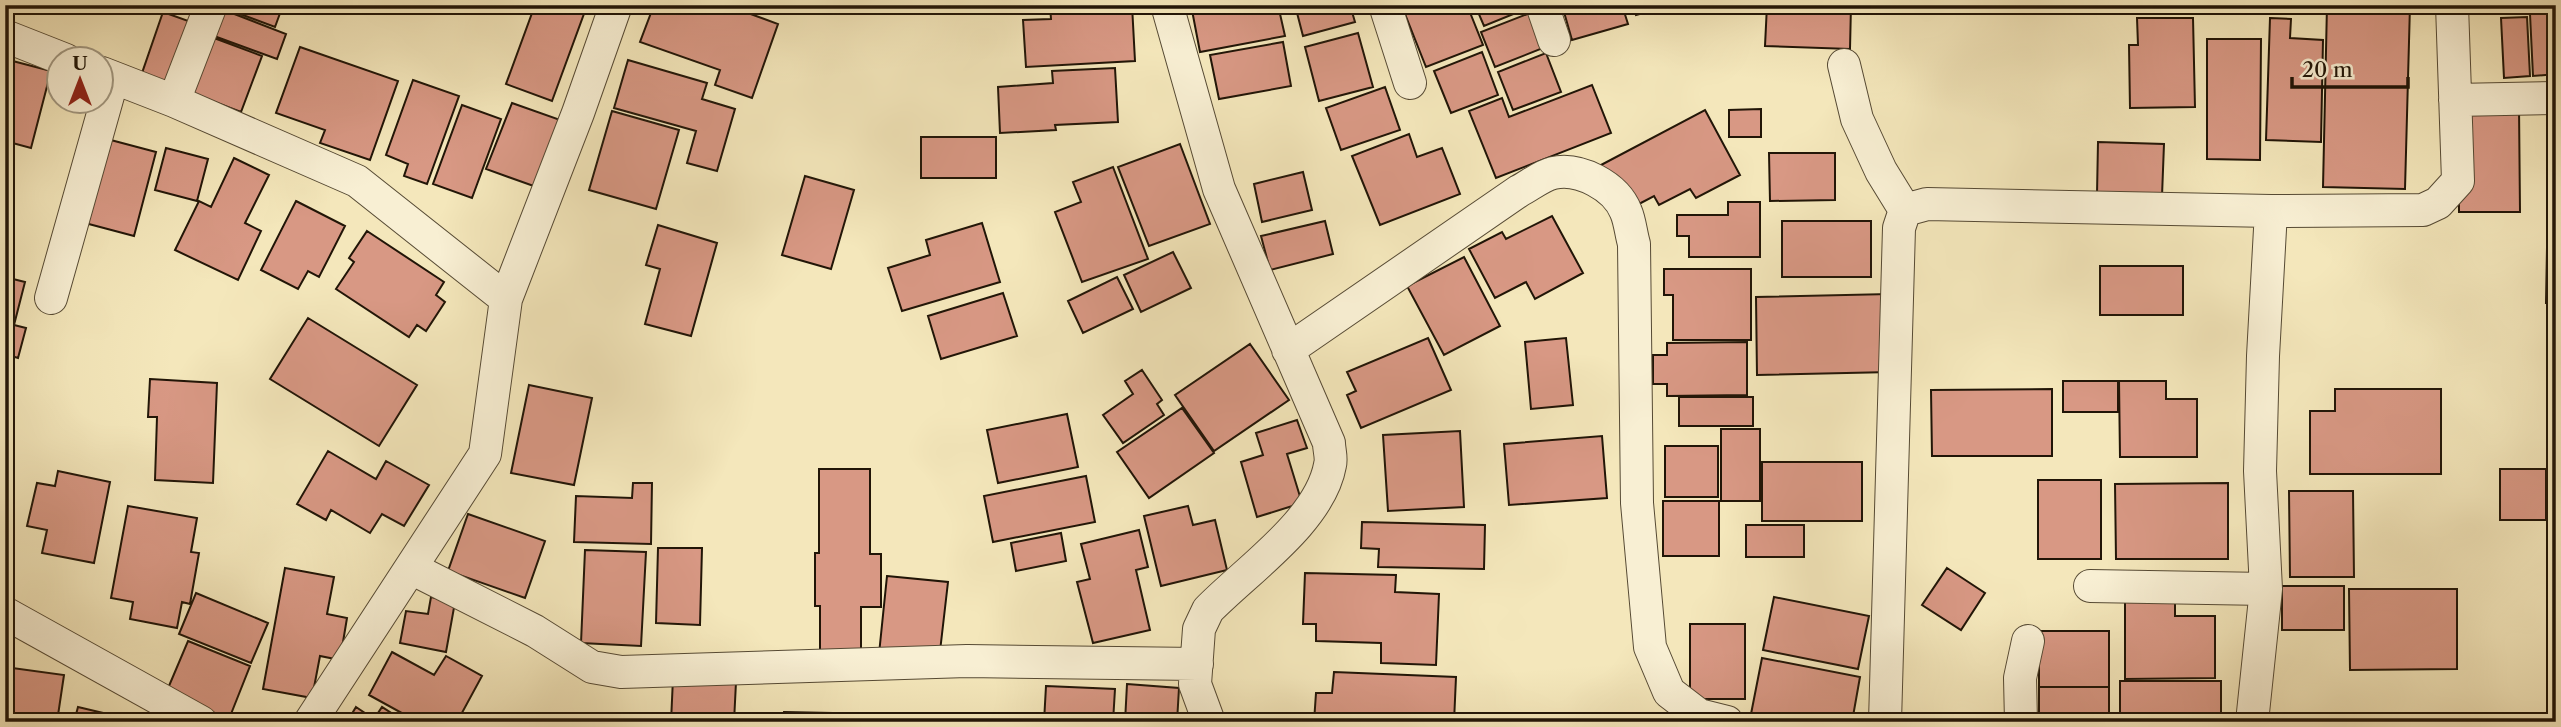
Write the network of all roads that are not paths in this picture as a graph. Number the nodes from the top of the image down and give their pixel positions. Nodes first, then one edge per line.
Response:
1 (211, 5) edge
2 (616, 5) edge
3 (1167, 5) edge
4 (1385, 5) edge
5 (1542, 5) edge
6 (2452, 5) edge
7 (5, 36) edge
8 (1554, 40) dead end
9 (46, 52) edge
10 (1844, 65) dead end
11 (116, 78) edge
12 (1410, 83) dead end
13 (2556, 98) edge
14 (2455, 100) junction
15 (174, 101) junction
16 (97, 116) edge
17 (1905, 210) junction
18 (2272, 211) junction
19 (51, 299) dead end
20 (506, 299) junction
21 (1288, 350) junction
22 (411, 568) junction
23 (2090, 586) dead end
24 (2266, 589) junction
25 (5, 613) edge
26 (2028, 641) dead end
27 (1197, 664) junction
28 (201, 722) edge
29 (310, 722) edge
30 (1209, 722) edge
31 (1727, 722) edge
32 (1885, 722) edge
33 (2021, 722) edge
34 (2252, 722) edge

1 - 15 street
2 - 20 street
3 - 21 street
4 - 12 street
5 - 8 street
6 - 14 street
7 - 9 street
10 - 17 street
11 - 15 street
13 - 14 street
14 - 18 street
15 - 20 street
16 - 19 street
17 - 18 street
17 - 32 street
18 - 24 street
20 - 22 street
21 - 27 street
21 - 31 street
22 - 27 street
22 - 29 street
23 - 24 street
24 - 34 street
25 - 28 street
26 - 33 street
27 - 30 street

